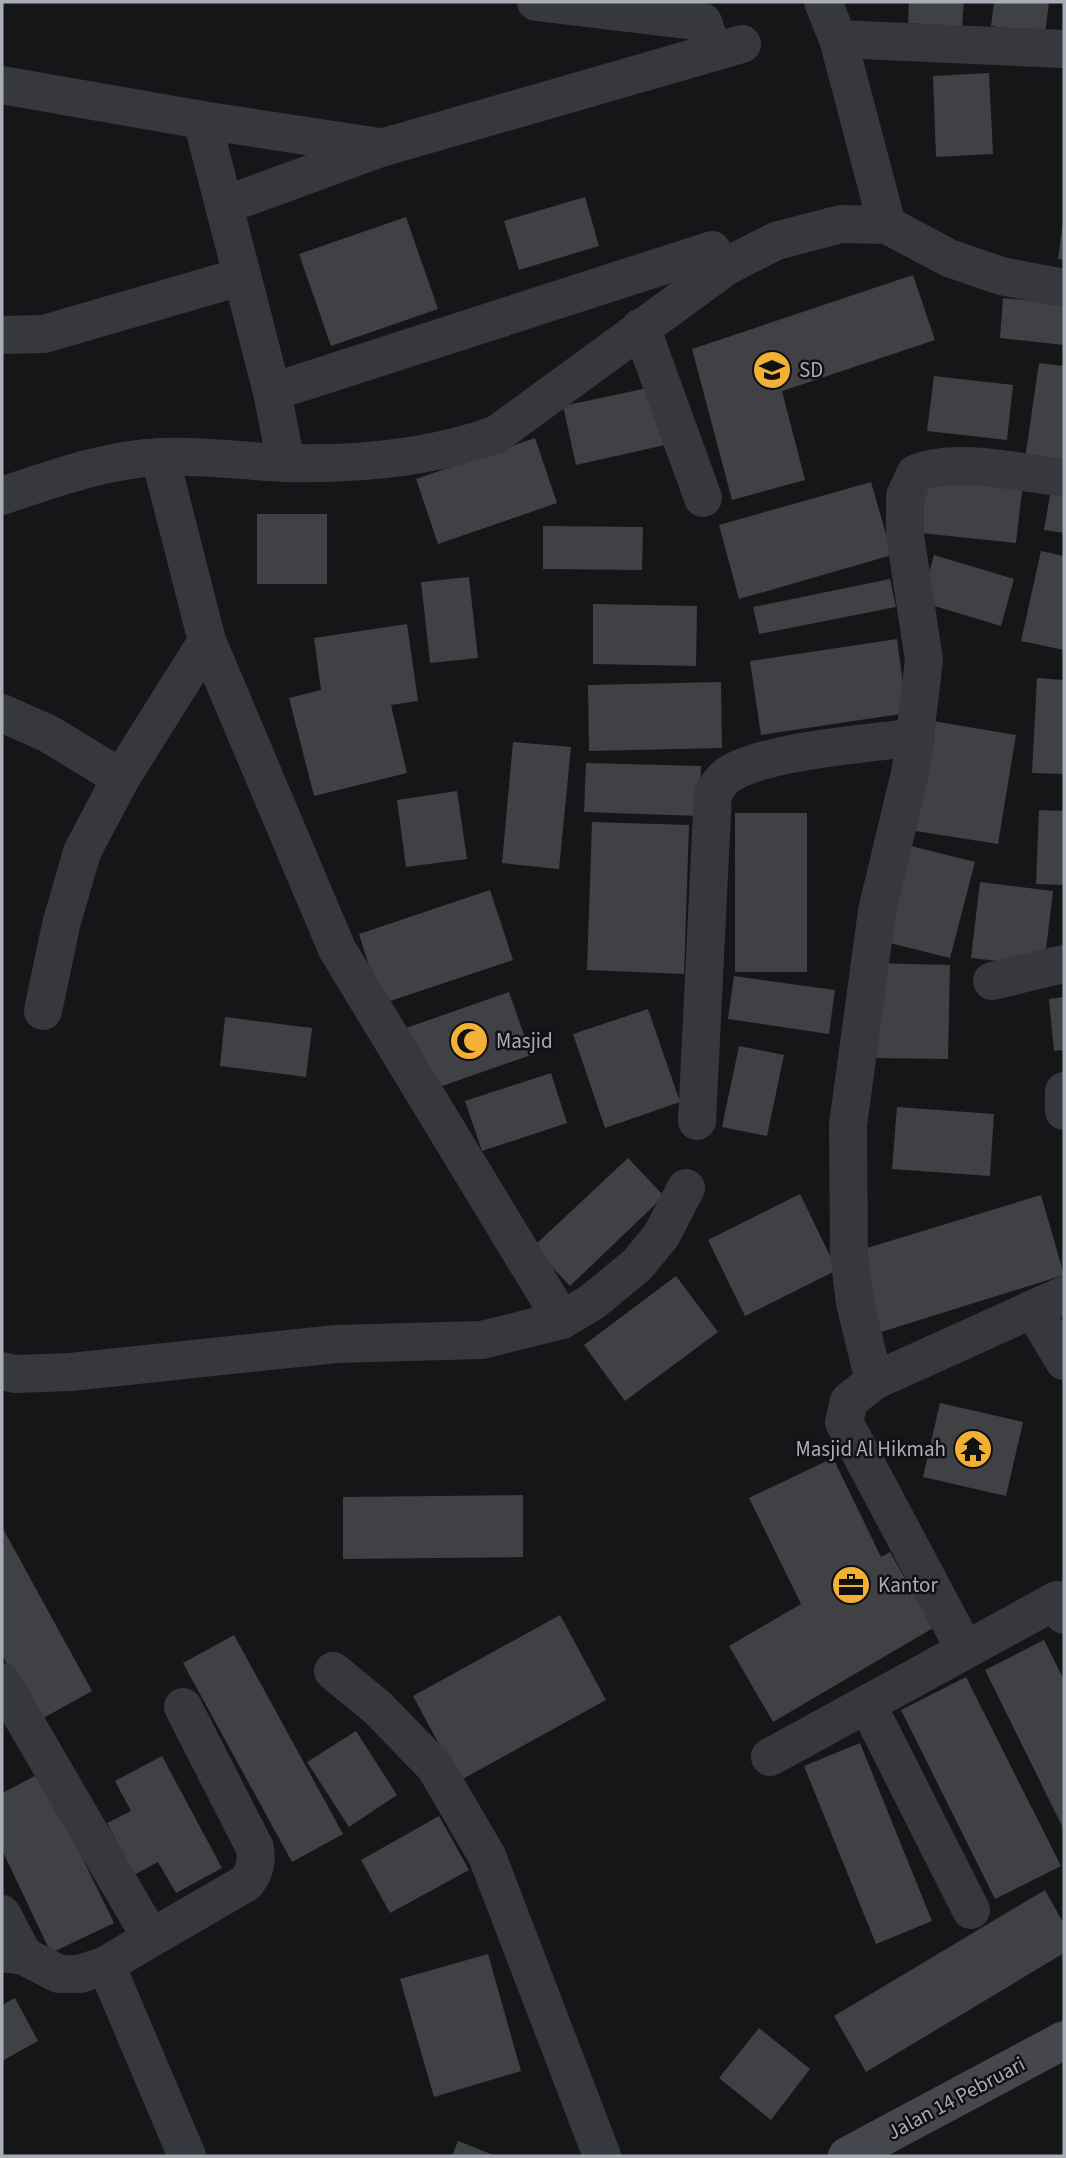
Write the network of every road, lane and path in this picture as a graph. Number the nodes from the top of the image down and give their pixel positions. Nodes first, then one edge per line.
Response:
1 (536, 2) edge
2 (823, 2) edge
3 (716, 30) edge
4 (838, 39) junction
5 (1064, 48) edge
6 (2, 85) edge
7 (201, 120) junction
8 (381, 148) junction
9 (225, 205) junction
10 (887, 225) junction
11 (712, 250) dead end
12 (240, 276) junction
13 (1064, 288) edge
14 (641, 327) junction
15 (2, 335) edge
16 (272, 392) junction
17 (160, 457) junction
18 (286, 463) junction
19 (1064, 478) edge
20 (2, 496) edge
21 (703, 498) dead end
22 (207, 641) junction
23 (2, 713) edge
24 (916, 737) junction
25 (121, 778) junction
26 (1064, 964) edge
27 (992, 981) dead end
28 (43, 1011) dead end
29 (1064, 1091) edge
30 (1064, 1111) edge
31 (697, 1121) dead end
32 (686, 1188) dead end
33 (1049, 1302) edge
34 (562, 1320) junction
35 (1064, 1362) edge
36 (2, 1371) edge
37 (874, 1381) junction
38 (1062, 1604) edge
39 (965, 1650) junction
40 (333, 1671) dead end
41 (2, 1682) edge
42 (867, 1704) junction
43 (183, 1707) dead end
44 (770, 1757) dead end
45 (971, 1910) dead end
46 (2, 1914) edge
47 (151, 1938) junction
48 (13, 1954) edge
49 (106, 1965) junction
50 (1064, 2040) edge
51 (869, 2151) edge
52 (187, 2156) edge
53 (602, 2156) edge

1 - 3 street
2 - 4 street
3 - 8 street
4 - 5 street
4 - 10 street
6 - 7 street
7 - 8 street
7 - 9 street
8 - 9 street
9 - 12 street
10 - 13 street
10 - 14 street
11 - 16 street
12 - 15 street
12 - 16 street
14 - 18 street
14 - 21 street
16 - 18 street
17 - 18 street
17 - 20 street
17 - 22 street
19 - 24 street
22 - 25 street
22 - 34 street
23 - 25 street
24 - 31 street
24 - 37 street
25 - 28 street
26 - 27 street
29 - 30 street
32 - 34 street
33 - 35 street
33 - 37 street
34 - 36 street
37 - 39 street
38 - 39 street
39 - 42 street
40 - 53 street
41 - 47 street
42 - 44 street
42 - 45 street
43 - 47 street
46 - 48 street
47 - 49 street
48 - 49 street
49 - 52 street
50 - 51 main road, Jalan 14 Pebruari

